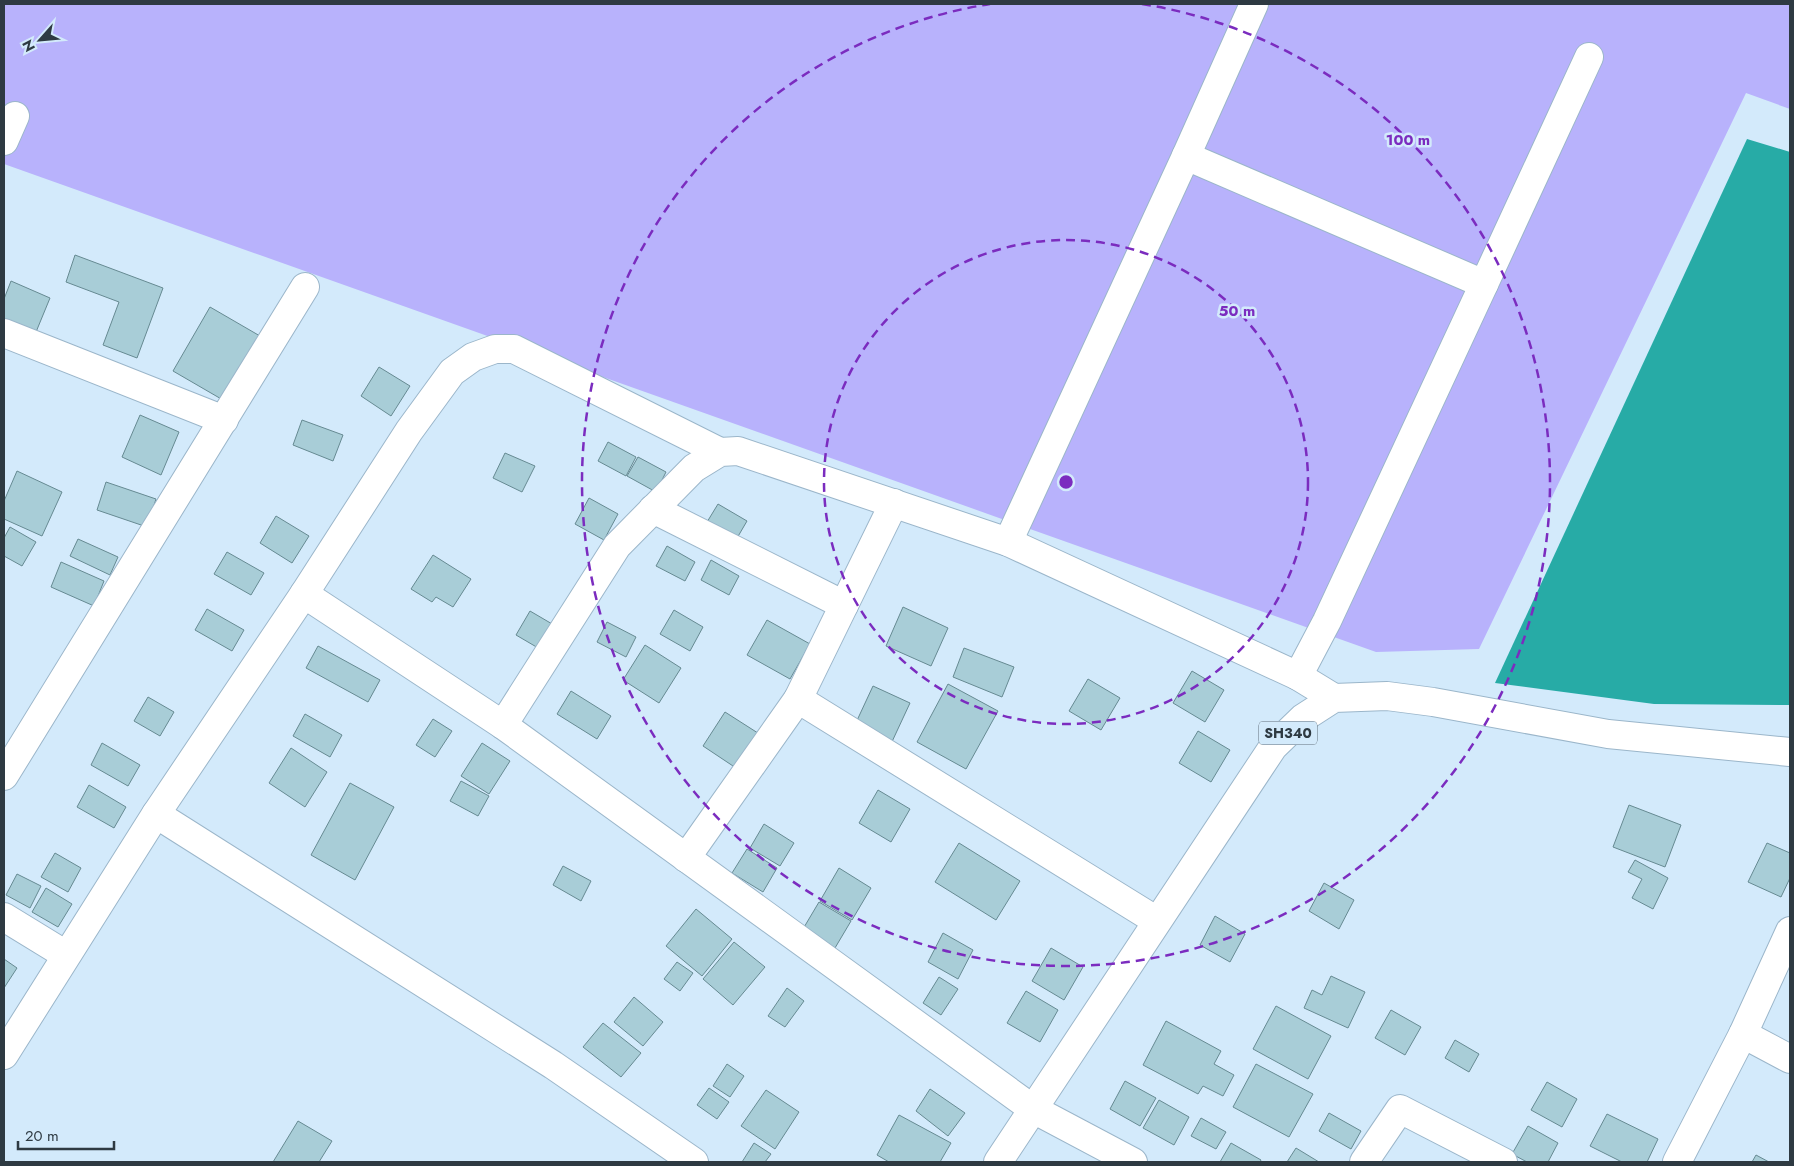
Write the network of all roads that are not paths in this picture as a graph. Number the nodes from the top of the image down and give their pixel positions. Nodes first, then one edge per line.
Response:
1 (1254, 4) edge
2 (1589, 57) dead end
3 (15, 116) dead end
4 (4, 141) edge
5 (1186, 156) junction
6 (1484, 284) junction
7 (305, 287) dead end
8 (4, 333) edge
9 (224, 420) junction
10 (720, 452) junction
11 (894, 503) junction
12 (653, 509) junction
13 (1008, 542) junction
14 (304, 594) junction
15 (844, 605) junction
16 (1298, 676) junction
17 (1334, 698) junction
18 (798, 699) junction
19 (504, 725) junction
20 (1790, 752) edge
21 (4, 776) edge
22 (156, 814) junction
23 (686, 858) junction
24 (4, 918) edge
25 (1157, 921) junction
26 (1790, 931) edge
27 (66, 955) junction
28 (1743, 1034) junction
29 (4, 1055) edge
30 (1790, 1059) edge
31 (1033, 1109) junction
32 (1475, 1156) edge
33 (694, 1162) edge
34 (998, 1162) edge
35 (1133, 1162) edge
36 (1364, 1162) edge
37 (1503, 1162) edge
38 (1677, 1162) edge

1 - 5 street
2 - 6 street
3 - 4 street
5 - 6 street
5 - 13 street
6 - 16 street
7 - 9 street
8 - 9 street
9 - 21 street
10 - 11 street
10 - 12 street
10 - 14 street
11 - 13 street
11 - 15 street
12 - 15 street
12 - 19 street
13 - 16 street
14 - 19 street
14 - 22 street
15 - 18 street
16 - 17 street
17 - 20 street
17 - 25 street, SH340
18 - 23 street
18 - 25 street
19 - 23 street
22 - 27 street
22 - 33 street
23 - 31 street
24 - 27 street
25 - 31 street, SH340
26 - 28 street
27 - 29 street
28 - 30 street
28 - 38 street
31 - 34 street, SH340
31 - 35 street
32 - 36 street
32 - 37 street

